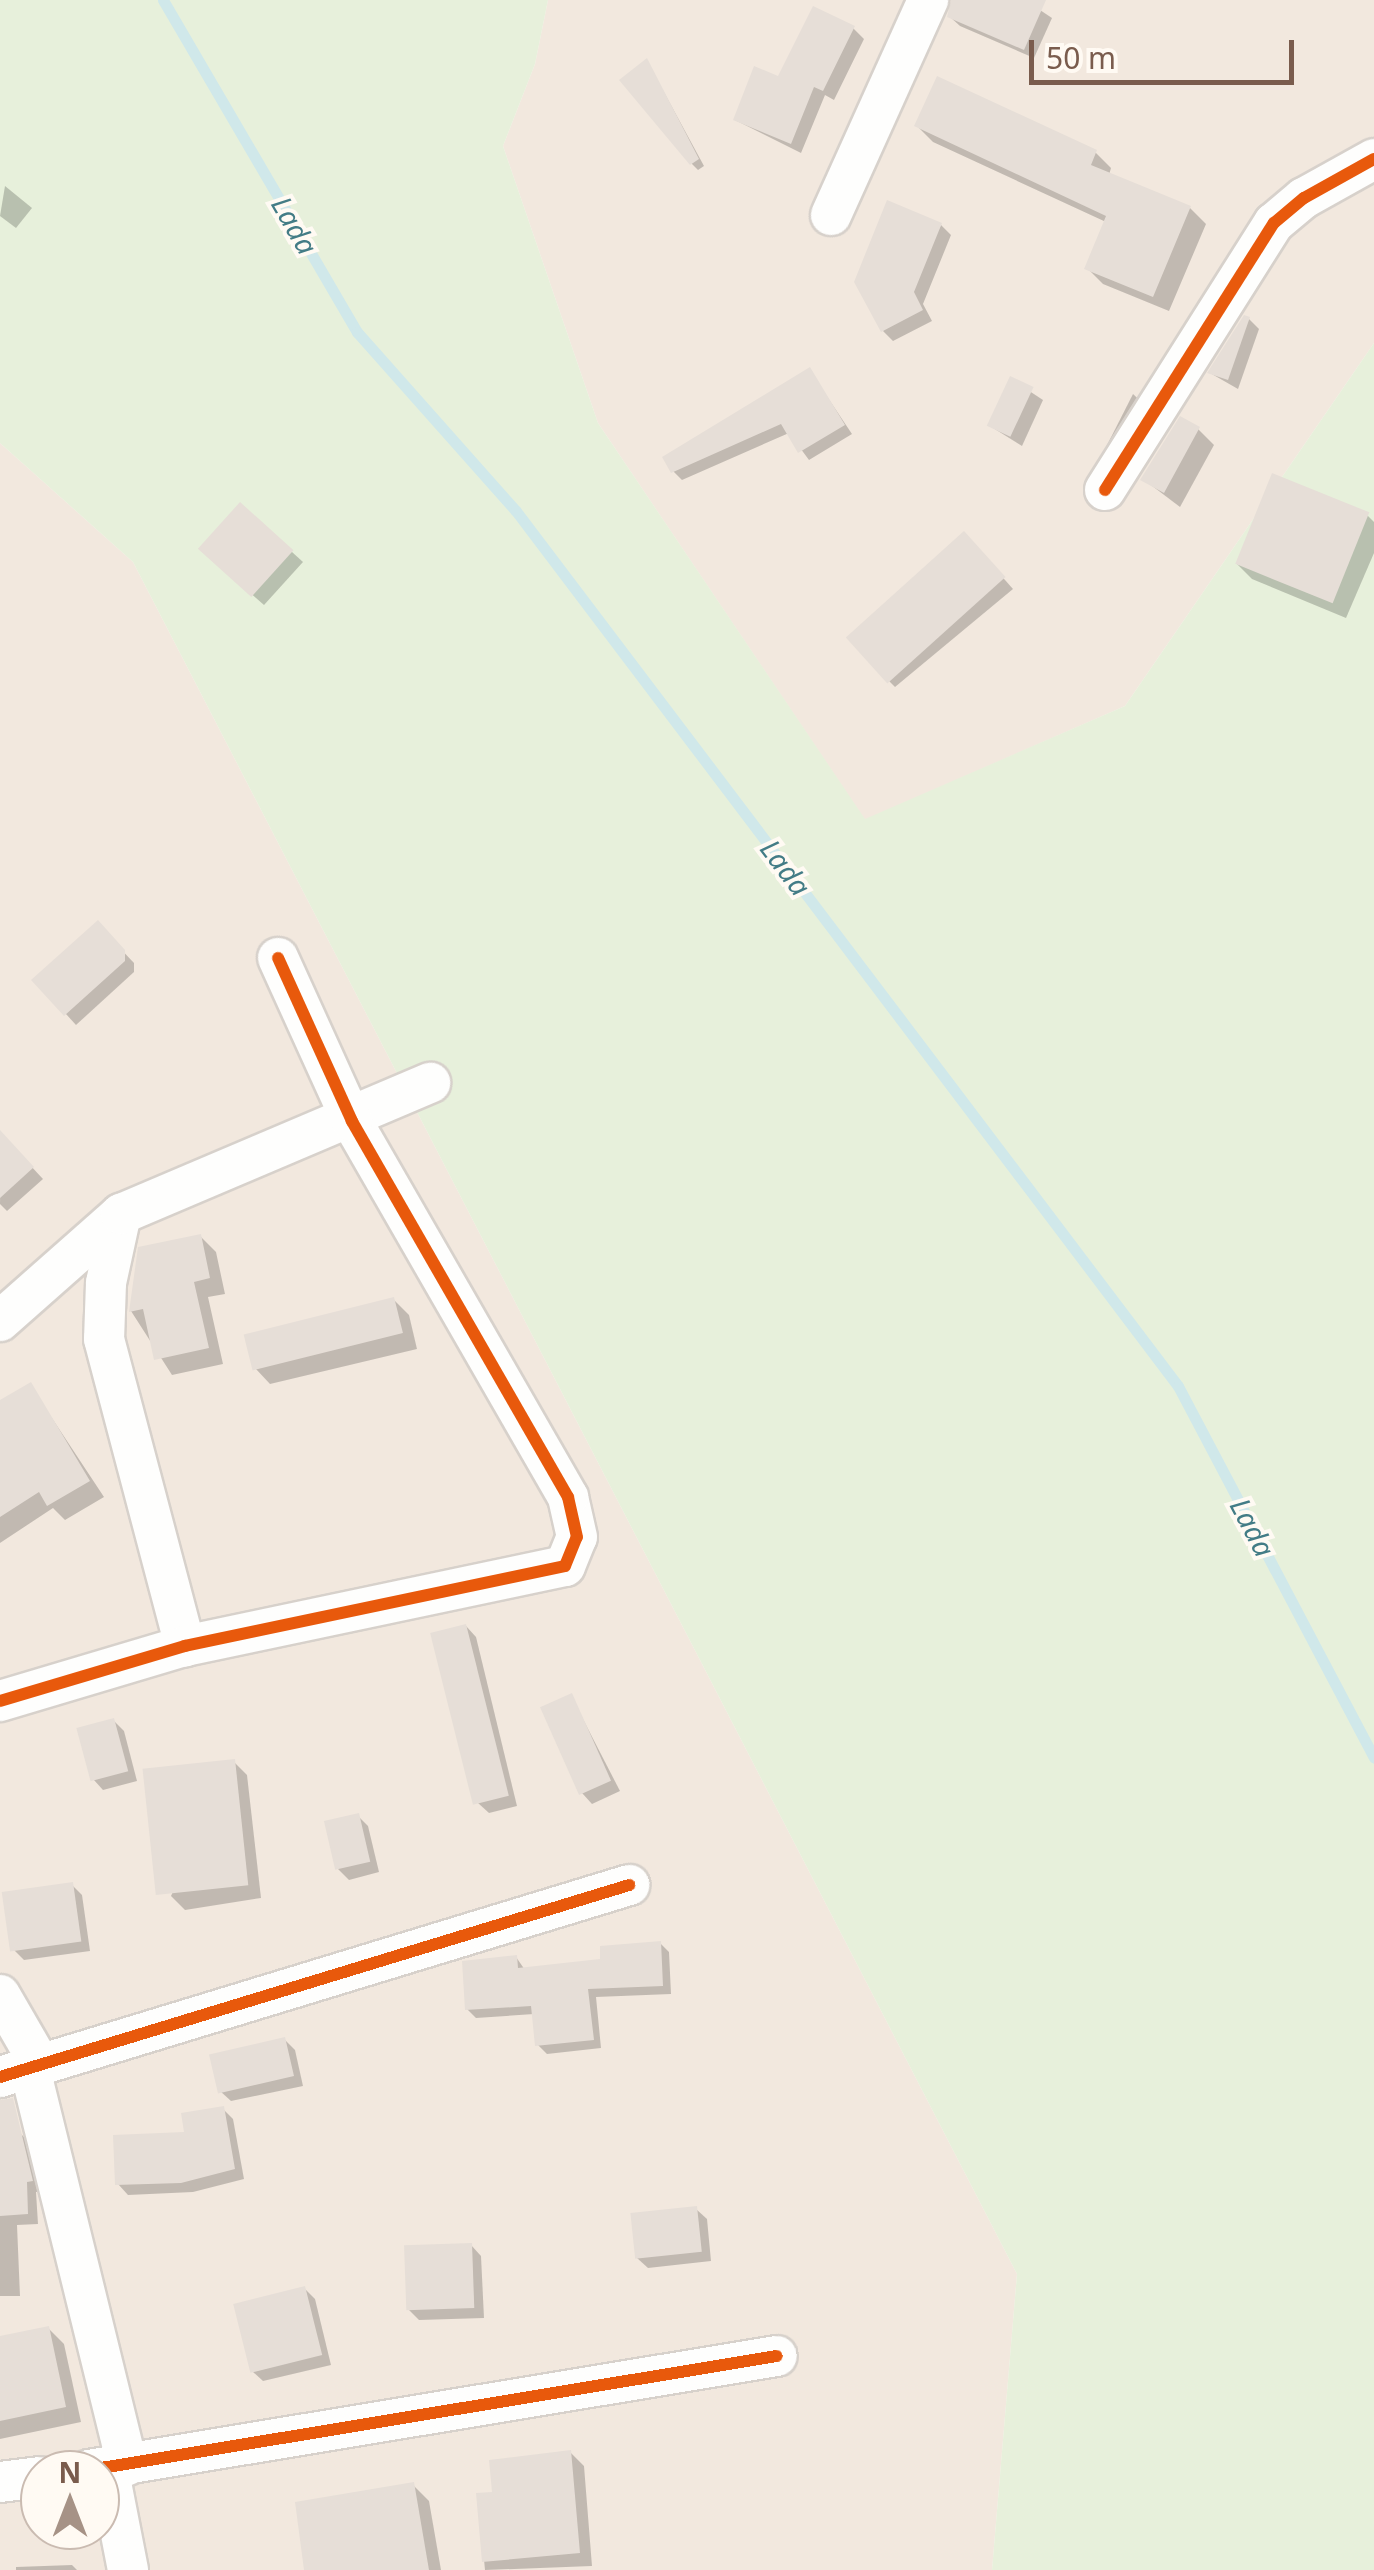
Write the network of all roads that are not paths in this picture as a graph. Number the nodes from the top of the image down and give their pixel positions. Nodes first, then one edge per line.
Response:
1 (928, 0) edge
2 (1374, 159) edge
3 (831, 215) dead end
4 (1105, 490) dead end
5 (278, 958) dead end
6 (430, 1082) dead end
7 (352, 1121) junction
8 (120, 1214) junction
9 (0, 1321) edge
10 (185, 1646) junction
11 (0, 1701) edge
12 (628, 1885) dead end
13 (0, 1995) edge
14 (24, 2071) edge
15 (777, 2356) dead end
16 (104, 2450) edge
17 (120, 2465) edge
18 (120, 2529) edge
19 (128, 2570) edge

1 - 3 street
2 - 4 street
5 - 7 street
6 - 7 street
7 - 8 street
7 - 10 street
8 - 9 street
8 - 10 street
10 - 11 street
12 - 14 street
13 - 14 street
14 - 16 street
15 - 17 street
18 - 19 street

